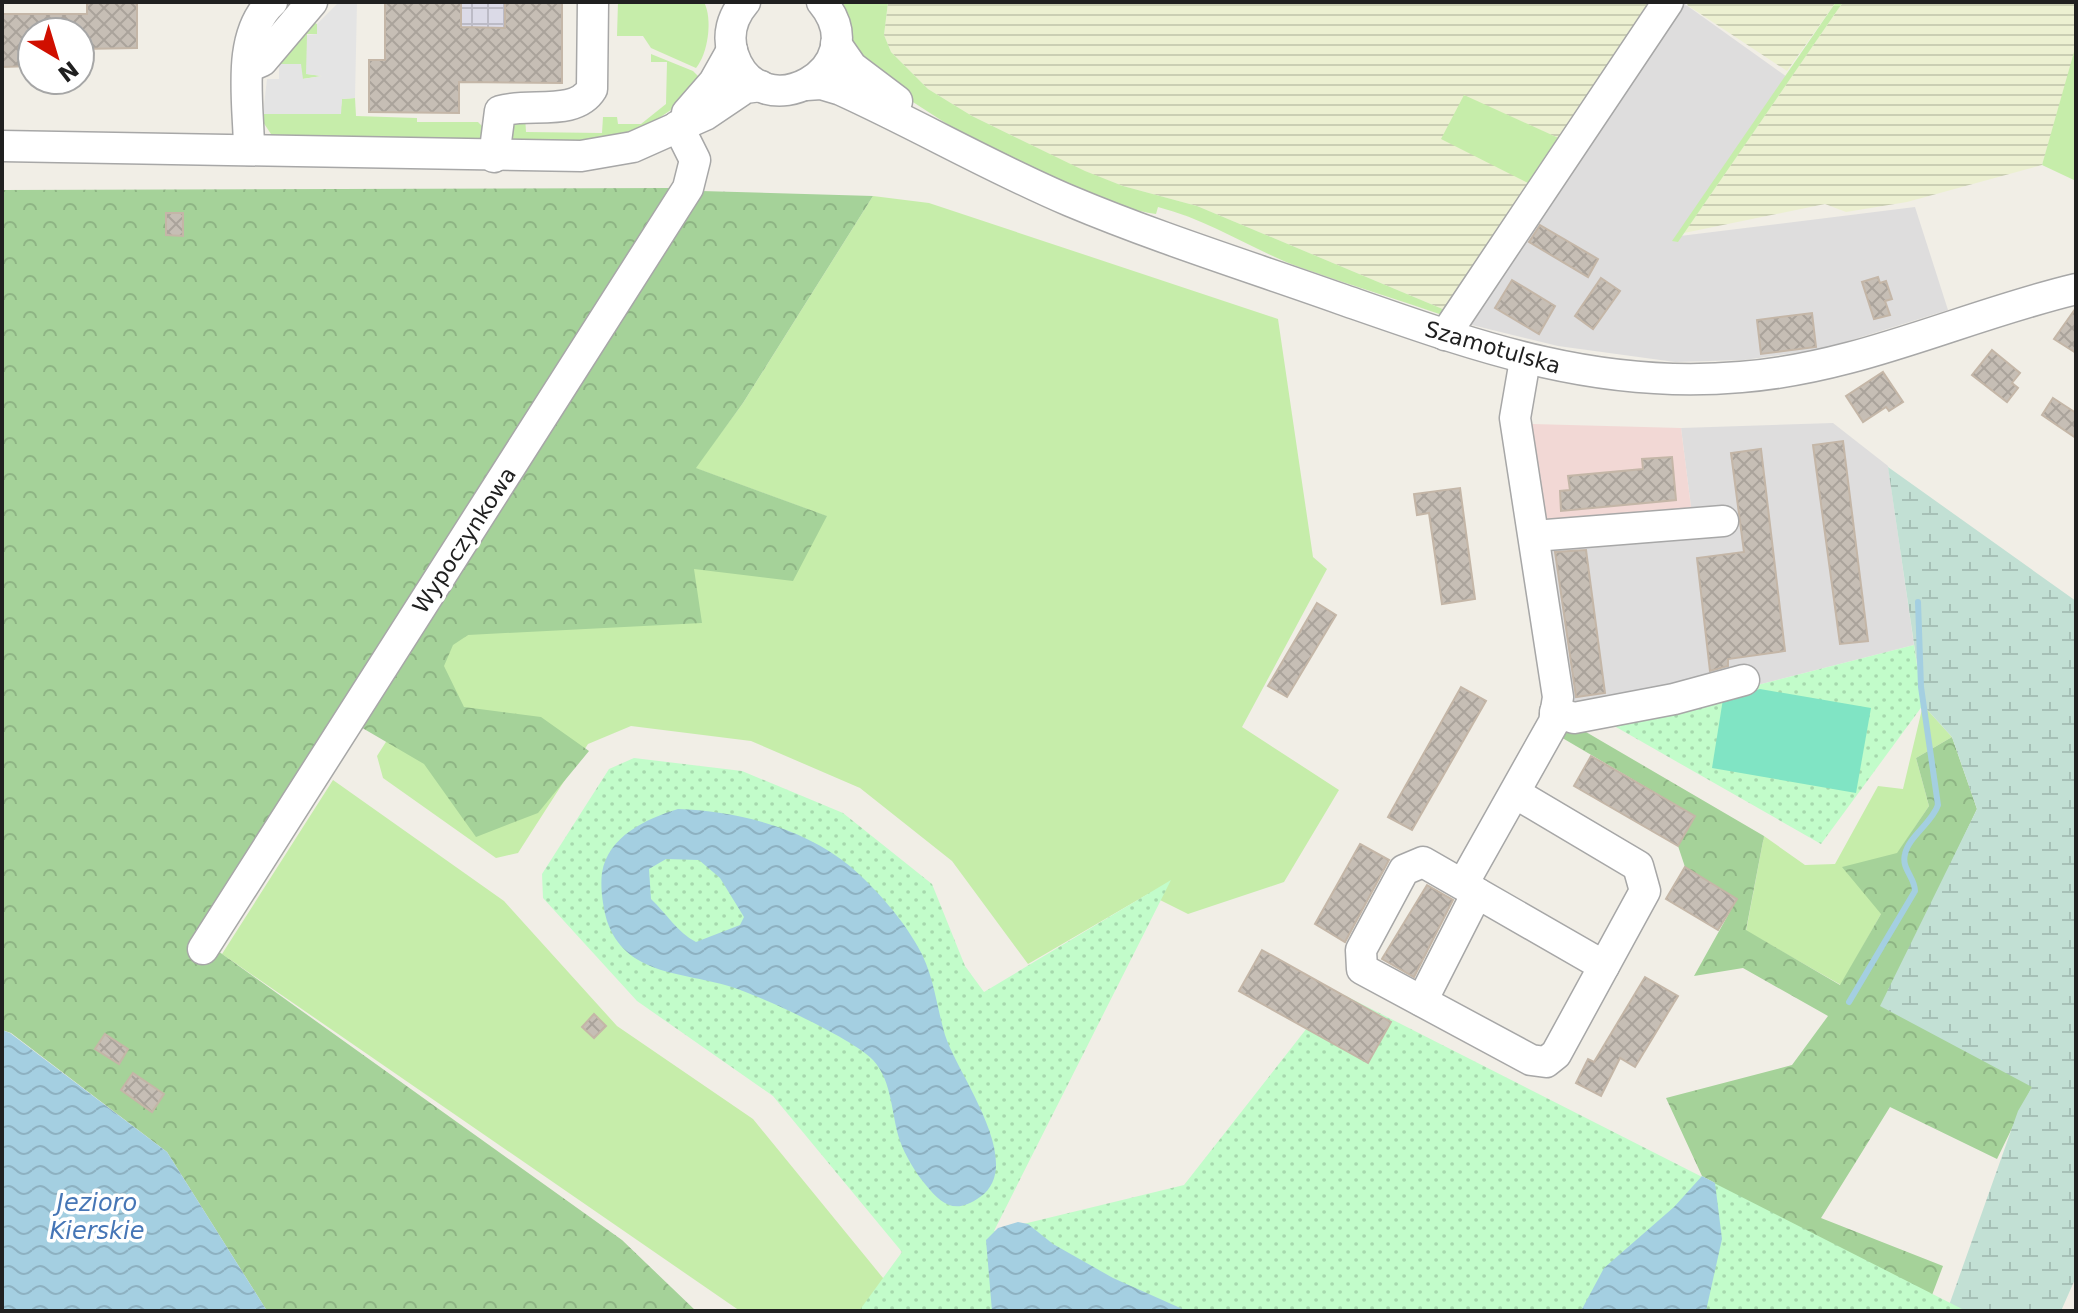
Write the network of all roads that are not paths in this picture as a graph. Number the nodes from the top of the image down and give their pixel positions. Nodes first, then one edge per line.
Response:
1 (272, 2) edge
2 (312, 2) edge
3 (593, 2) edge
4 (728, 2) edge
5 (745, 2) edge
6 (1668, 2) edge
7 (831, 17) edge
8 (731, 41) junction
9 (248, 67) junction
10 (806, 85) junction
11 (761, 86) junction
12 (678, 126) junction
13 (935, 133) junction
14 (2, 146) edge
15 (249, 150) junction
16 (494, 157) junction
17 (2076, 289) edge
18 (1445, 335) junction
19 (1525, 360) junction
20 (1723, 521) dead end
21 (1534, 536) junction
22 (1744, 680) dead end
23 (1555, 712) junction
24 (1515, 793) junction
25 (1470, 889) junction
26 (203, 949) dead end
27 (1604, 966) junction
28 (1422, 1001) junction

1 - 9 street
2 - 9 street
3 - 16 street
4 - 8 street
5 - 8 street
6 - 18 street
7 - 10 street
7 - 13 street, Szamotulska
8 - 11 street
8 - 12 street
9 - 15 street
10 - 11 street, Szamotulska
10 - 13 street, Szamotulska
11 - 12 street
12 - 16 street
12 - 26 street, Wypoczynkowa
13 - 18 street, Szamotulska
14 - 15 street
15 - 16 street
17 - 19 street, Szamotulska
18 - 19 street, Szamotulska
19 - 21 street
20 - 21 street
21 - 23 street
22 - 23 street
23 - 24 street
24 - 25 street
24 - 27 street
25 - 27 street
25 - 28 street
25 - 28 street
27 - 28 street

